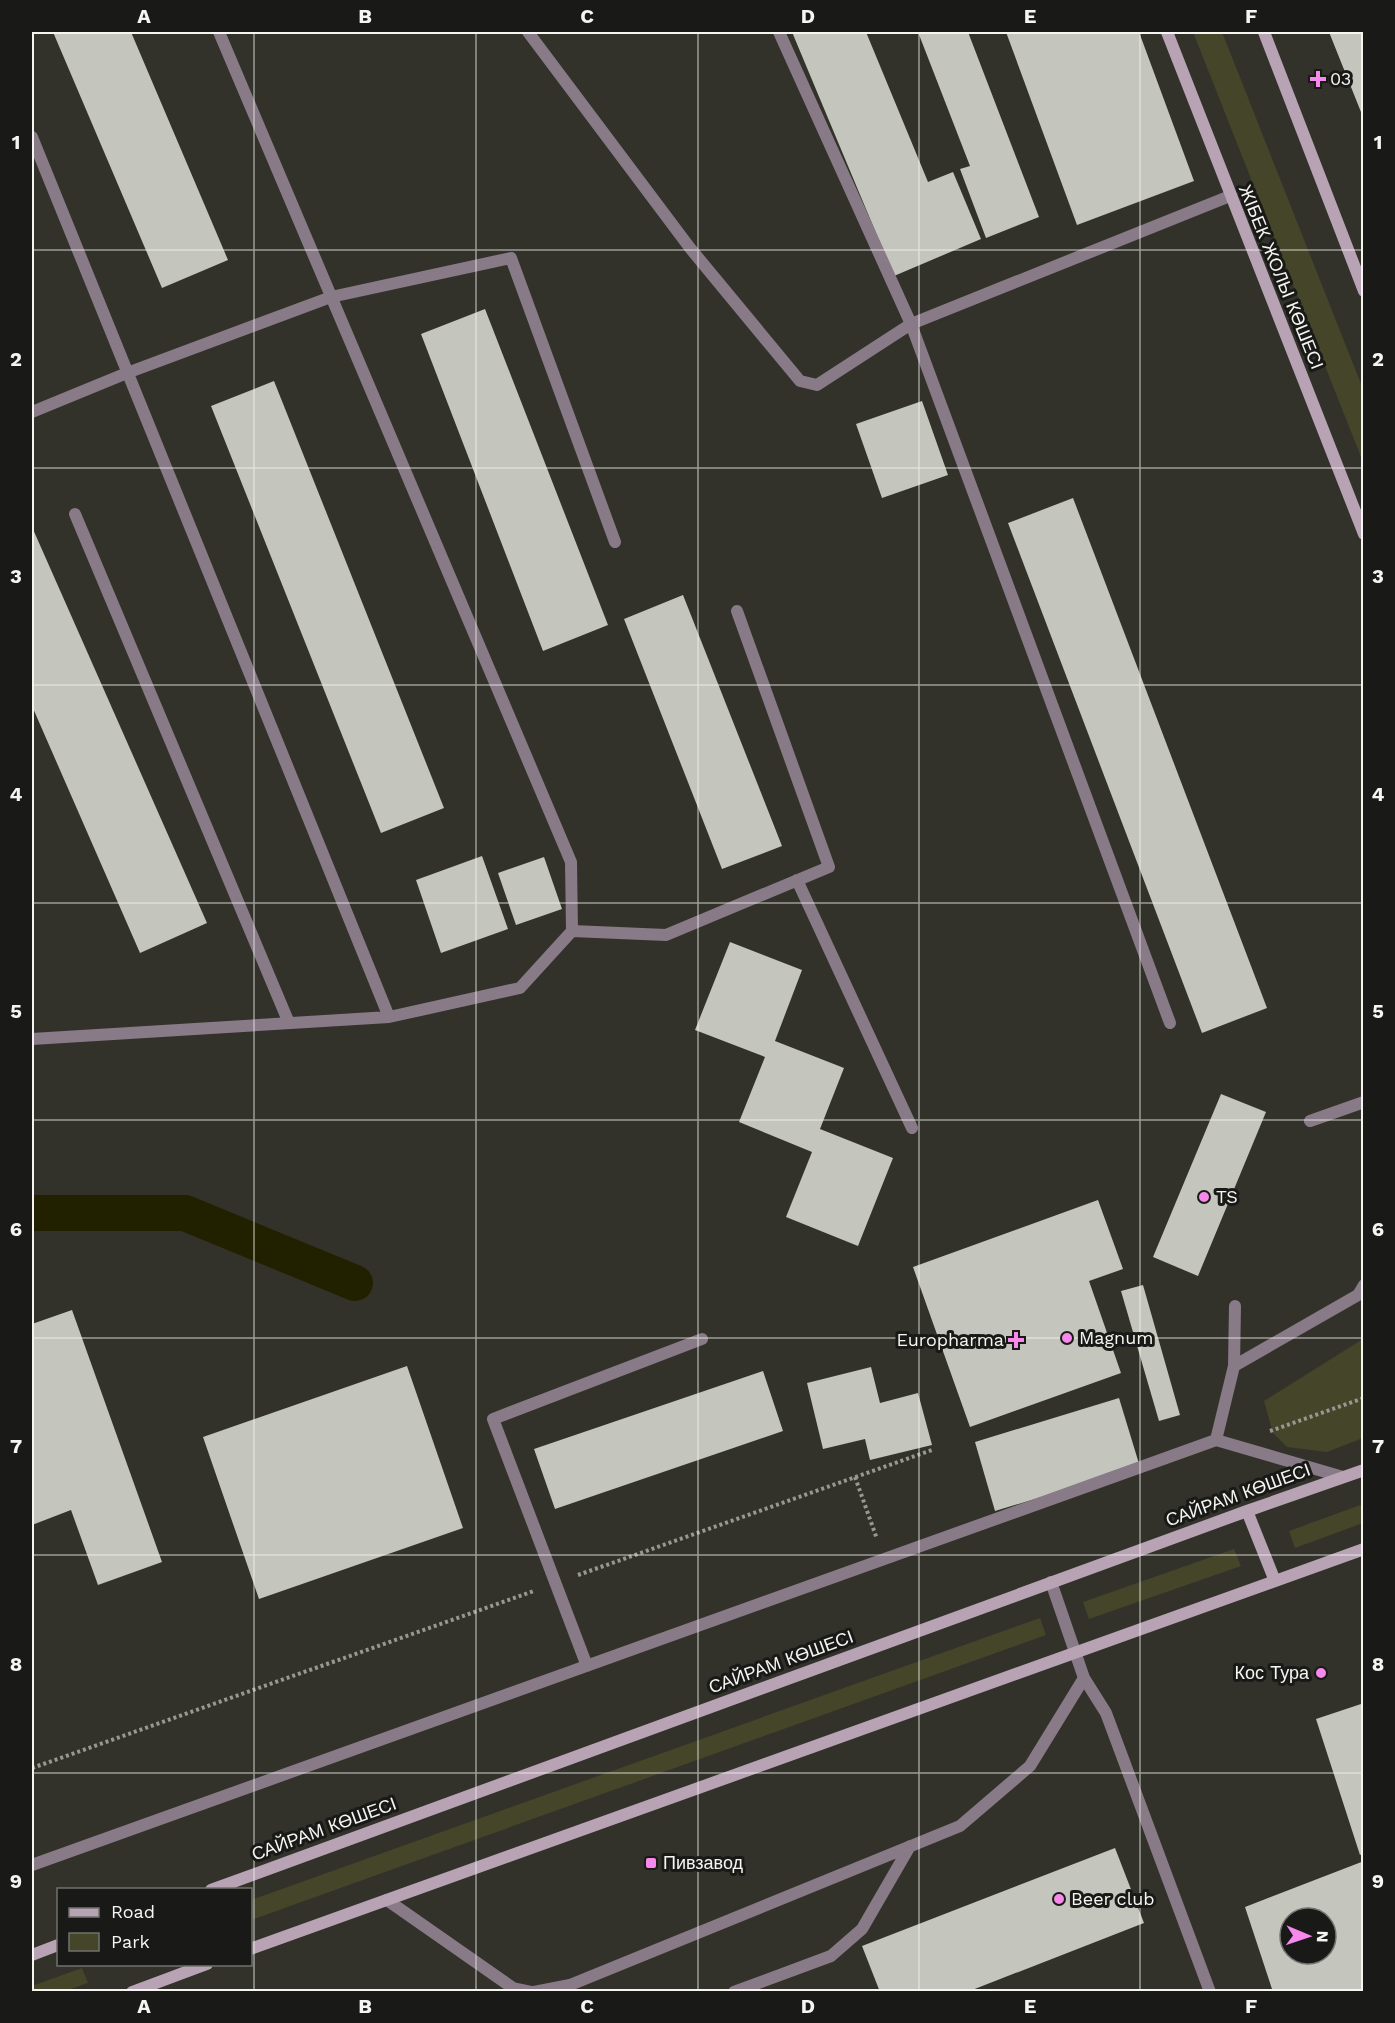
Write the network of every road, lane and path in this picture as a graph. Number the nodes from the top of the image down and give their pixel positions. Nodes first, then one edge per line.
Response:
1 (219, 32) edge
2 (528, 32) edge
3 (779, 32) edge
4 (1167, 32) edge
5 (1264, 32) edge
6 (32, 137) edge
7 (1230, 196) junction
8 (1364, 291) edge
9 (331, 297) junction
10 (911, 324) junction
11 (127, 373) junction
12 (32, 412) edge
13 (75, 514) dead end
14 (1364, 534) edge
15 (615, 542) dead end
16 (737, 611) dead end
17 (797, 880) junction
18 (572, 931) junction
19 (390, 1017) junction
20 (289, 1023) junction
21 (1170, 1023) dead end
22 (32, 1039) edge
23 (1364, 1102) edge
24 (1310, 1121) dead end
25 (912, 1128) dead end
26 (1364, 1285) edge
27 (1235, 1306) dead end
28 (702, 1339) dead end
29 (1234, 1366) junction
30 (1364, 1398) edge
31 (1264, 1433) dead end
32 (1216, 1440) junction
33 (932, 1450) dead end
34 (1364, 1470) edge
35 (855, 1477) junction
36 (1343, 1477) junction
37 (1247, 1511) junction
38 (1364, 1549) edge
39 (884, 1559) junction
40 (1275, 1581) junction
41 (1051, 1582) junction
42 (556, 1583) junction
43 (1076, 1653) junction
44 (587, 1666) junction
45 (1084, 1678) junction
46 (32, 1768) edge
47 (910, 1846) junction
48 (32, 1865) edge
49 (216, 1888) edge
50 (387, 1900) junction
51 (57, 1946) edge
52 (252, 1948) edge
53 (32, 1955) edge
54 (204, 1966) edge
55 (516, 1990) edge
56 (132, 1992) edge
57 (533, 1992) edge
58 (734, 1992) edge
59 (1210, 1992) edge

1 - 9 lane
2 - 10 lane
3 - 10 lane
4 - 7 main road, ЖІБЕК ЖОЛЫ КӨШЕСІ
5 - 8 main road
6 - 11 lane
7 - 10 lane
7 - 14 main road, ЖІБЕК ЖОЛЫ КӨШЕСІ
9 - 11 lane
9 - 15 lane
9 - 18 lane
10 - 21 lane
11 - 12 lane
11 - 19 lane
13 - 20 lane
16 - 17 lane
17 - 18 lane
17 - 25 lane
18 - 19 lane
19 - 20 lane
20 - 22 lane
23 - 24 lane
26 - 29 lane
27 - 29 lane
28 - 42 lane
29 - 32 lane
30 - 31 path
32 - 36 lane
32 - 39 lane
33 - 35 path
34 - 36 main road, САЙРАМ КӨШЕСІ
35 - 39 path
35 - 42 path
36 - 37 main road, САЙРАМ КӨШЕСІ
37 - 40 main road
37 - 41 main road, САЙРАМ КӨШЕСІ
38 - 40 main road
39 - 44 lane
40 - 43 main road
41 - 43 lane
41 - 49 main road, САЙРАМ КӨШЕСІ
42 - 44 lane
42 - 46 path
43 - 45 lane
43 - 50 main road
44 - 48 lane
45 - 47 lane
45 - 59 lane
47 - 57 lane
47 - 58 lane
50 - 52 main road
50 - 55 lane
51 - 53 main road
54 - 56 main road
55 - 57 lane

